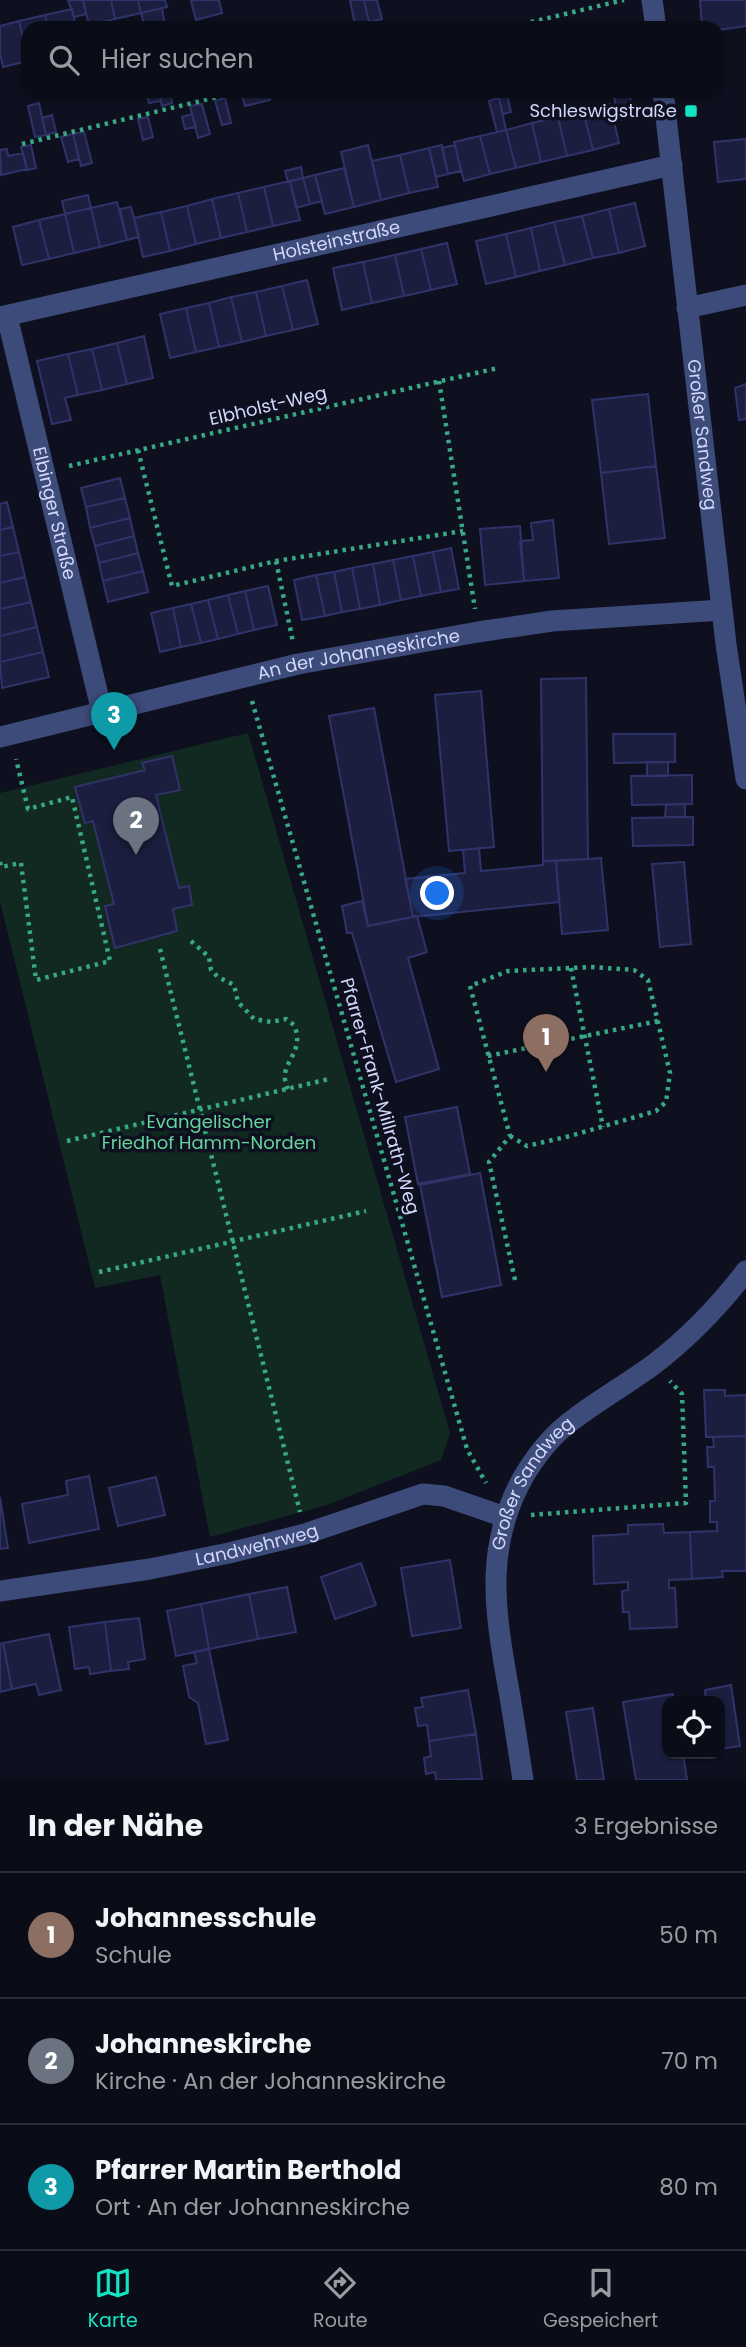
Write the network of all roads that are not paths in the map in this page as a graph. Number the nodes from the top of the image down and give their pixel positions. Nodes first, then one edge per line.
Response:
1 (652, 0) edge
2 (655, 21) edge
3 (664, 98) edge
4 (672, 165) junction
5 (746, 295) edge
6 (687, 308) junction
7 (3, 317) edge
8 (722, 610) junction
9 (102, 712) junction
10 (5, 736) edge
11 (746, 779) edge
12 (746, 1270) edge
13 (505, 1517) junction
14 (0, 1591) edge
15 (523, 1780) edge

1 - 2 street
3 - 4 street, Großer Sandweg
4 - 6 street, Großer Sandweg
4 - 7 street, Holsteinstraße
5 - 6 street
6 - 8 street, Großer Sandweg
7 - 9 street, Elbinger Straße
8 - 9 street, An der Johanneskirche
8 - 11 street, Großer Sandweg
9 - 10 street, An der Johanneskirche
12 - 13 street, Großer Sandweg
13 - 14 street, Landwehrweg
13 - 15 street, Großer Sandweg

